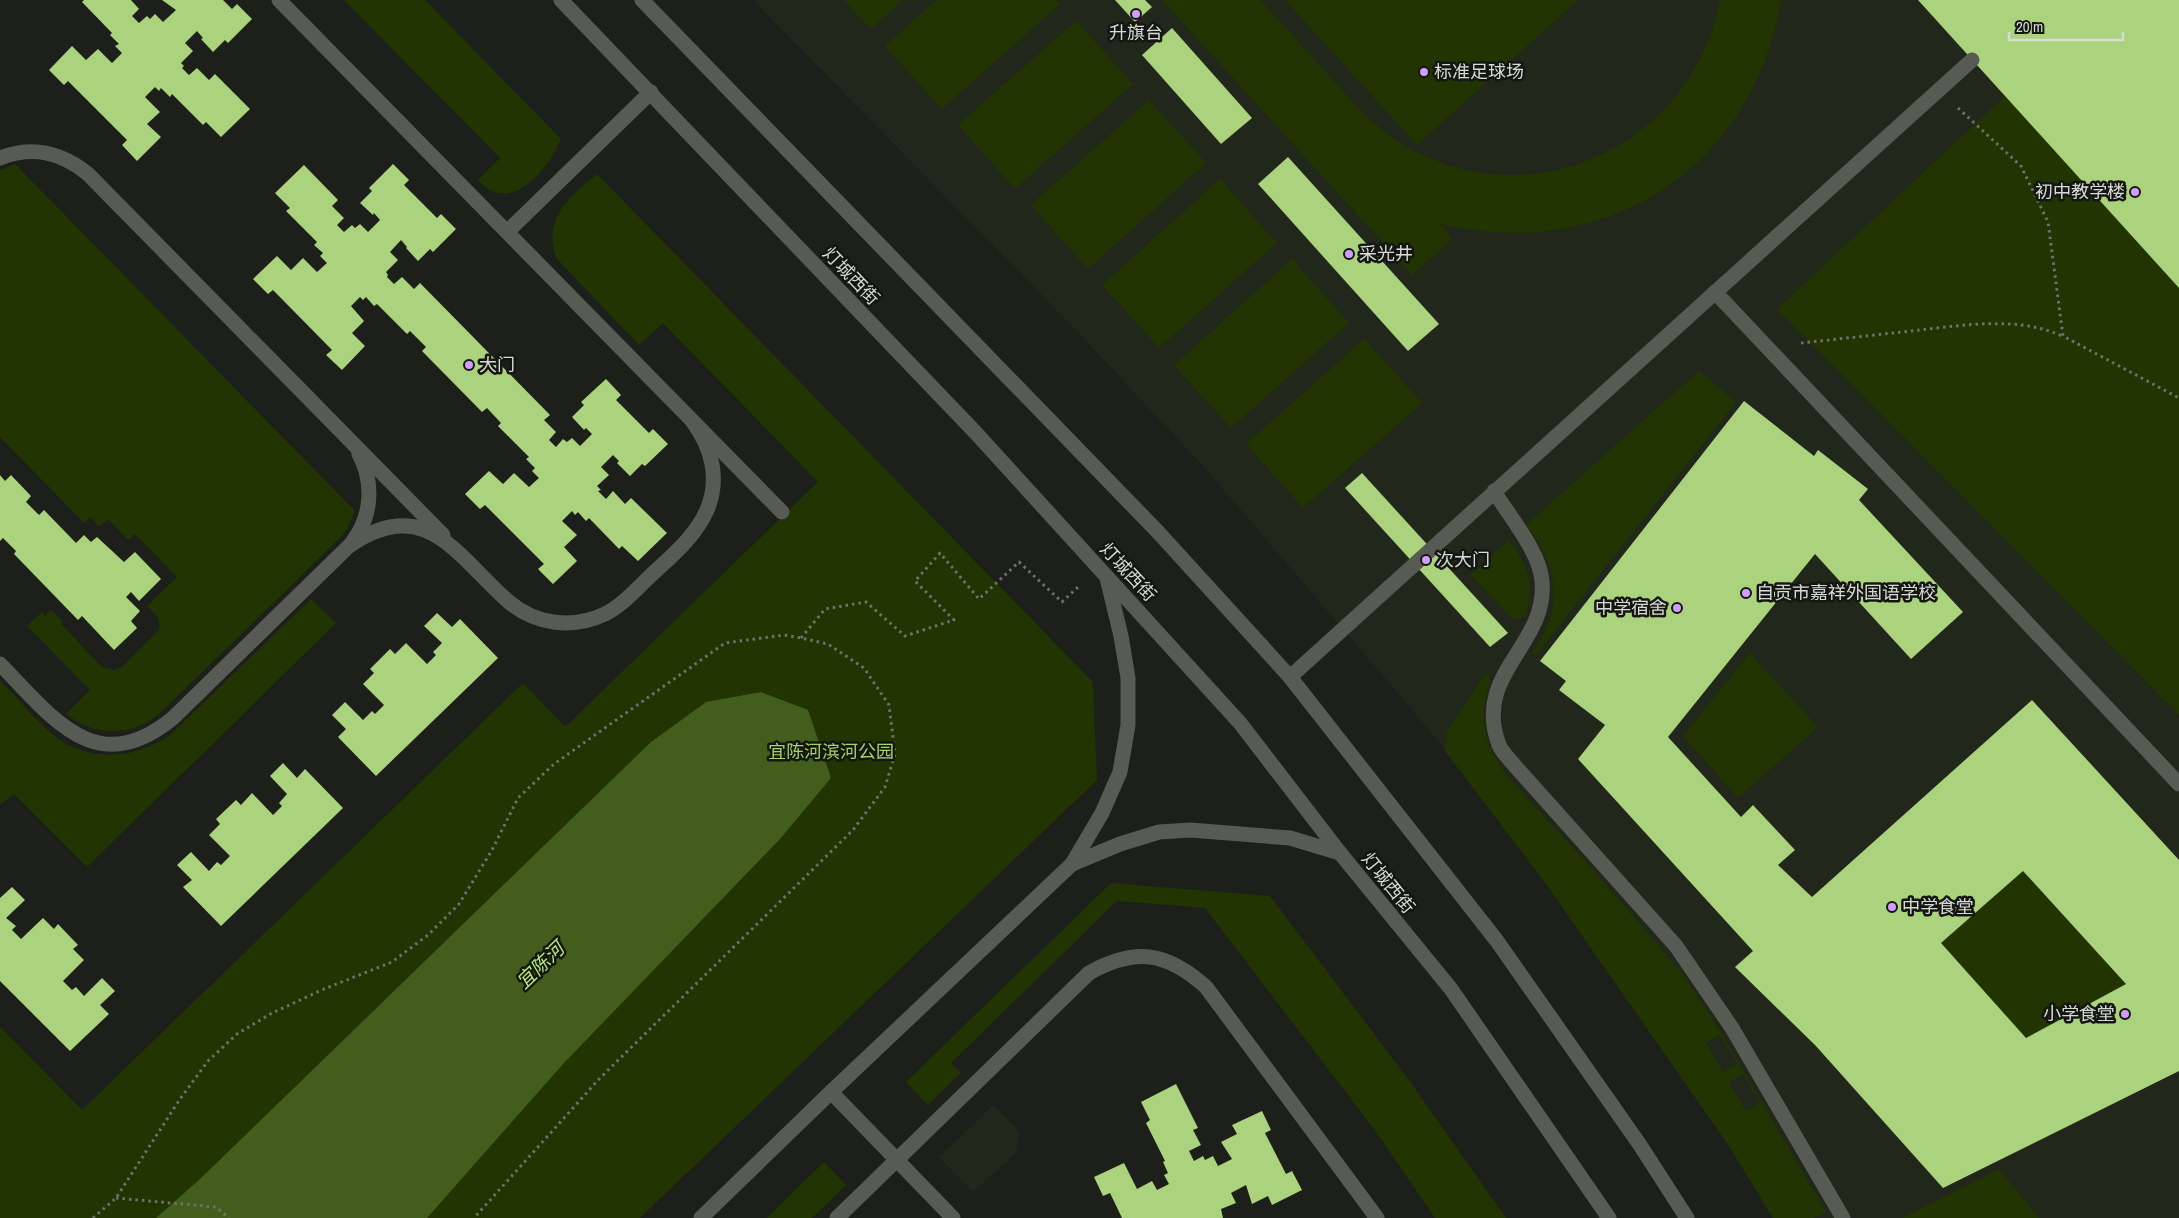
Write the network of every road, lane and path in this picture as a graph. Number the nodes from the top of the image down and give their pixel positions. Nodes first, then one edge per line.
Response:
1 (279, 0) edge
2 (561, 0) edge
3 (642, 0) edge
4 (1972, 60) dead end
5 (1939, 91) junction
6 (651, 92) junction
7 (0, 158) edge
8 (507, 232) junction
9 (1714, 292) junction
10 (2062, 336) junction
11 (1766, 347) junction
12 (2179, 398) edge
13 (692, 422) junction
14 (352, 442) junction
15 (1494, 491) junction
16 (782, 512) dead end
17 (349, 546) junction
18 (458, 550) junction
19 (1102, 571) junction
20 (801, 638) junction
21 (0, 664) edge
22 (1290, 676) junction
23 (2179, 784) edge
24 (1340, 853) junction
25 (1072, 864) junction
26 (830, 1092) junction
27 (896, 1160) junction
28 (116, 1198) junction
29 (93, 1218) edge
30 (228, 1218) edge
31 (474, 1218) edge
32 (701, 1218) edge
33 (836, 1218) edge
34 (954, 1218) edge
35 (1377, 1218) edge
36 (1609, 1218) edge
37 (1687, 1218) edge
38 (1843, 1218) edge

1 - 8 street
2 - 6 street, 灯城西街
3 - 22 street
4 - 5 street
5 - 9 street
5 - 10 path
6 - 8 street
6 - 19 street, 灯城西街
7 - 14 street
8 - 13 street
9 - 11 street
9 - 15 street
10 - 11 path
10 - 12 path
11 - 23 street
13 - 16 street
13 - 18 street
14 - 17 street
14 - 18 street
15 - 22 street
15 - 38 street
17 - 18 street
17 - 21 street
19 - 20 path
19 - 24 street, 灯城西街
19 - 25 street
20 - 28 path
20 - 31 path
22 - 37 street
24 - 25 street
24 - 36 street, 灯城西街
25 - 26 street
26 - 27 street
26 - 32 street
27 - 33 street
27 - 34 street
27 - 35 street
28 - 29 path
28 - 30 path

